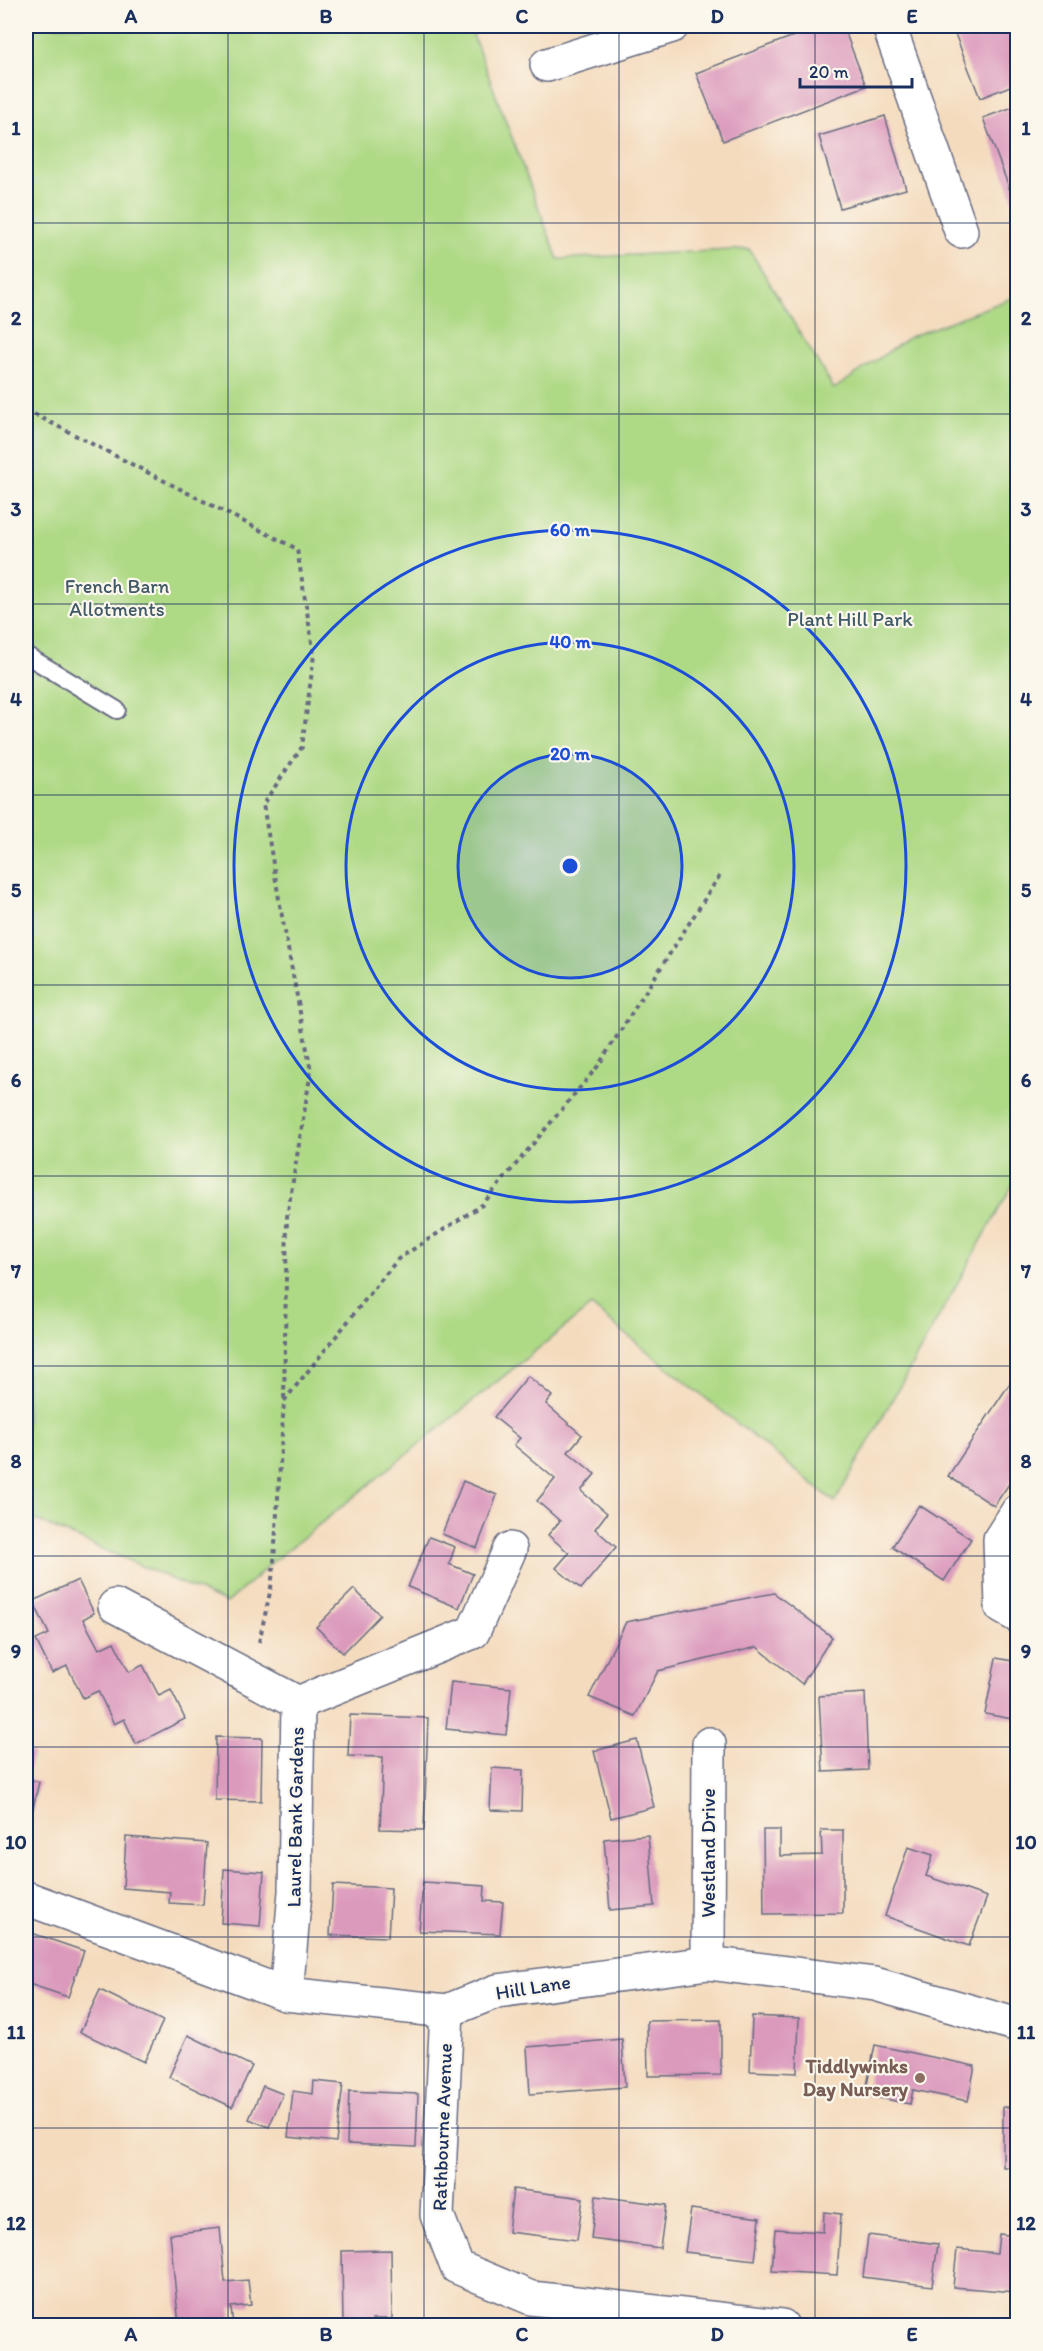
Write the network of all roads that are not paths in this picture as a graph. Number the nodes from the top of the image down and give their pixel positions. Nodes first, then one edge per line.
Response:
1 (672, 26) edge
2 (889, 26) edge
3 (547, 65) dead end
4 (961, 231) dead end
5 (26, 655) edge
6 (117, 710) dead end
7 (1017, 1511) edge
8 (510, 1549) dead end
9 (115, 1606) dead end
10 (1017, 1616) edge
11 (298, 1703) junction
12 (710, 1744) dead end
13 (26, 1898) edge
14 (708, 1963) junction
15 (286, 1994) junction
16 (447, 2011) junction
17 (1017, 2025) edge
18 (782, 2325) edge

1 - 3 street
2 - 4 street
5 - 6 lane
7 - 10 street
8 - 11 street, Laurel Bank Gardens
9 - 11 street
11 - 15 street, Laurel Bank Gardens
12 - 14 street, Westland Drive
13 - 15 street, Hill Lane
14 - 16 street, Hill Lane
14 - 17 street, Hill Lane
15 - 16 street, Hill Lane
16 - 18 street, Rathbourne Avenue

